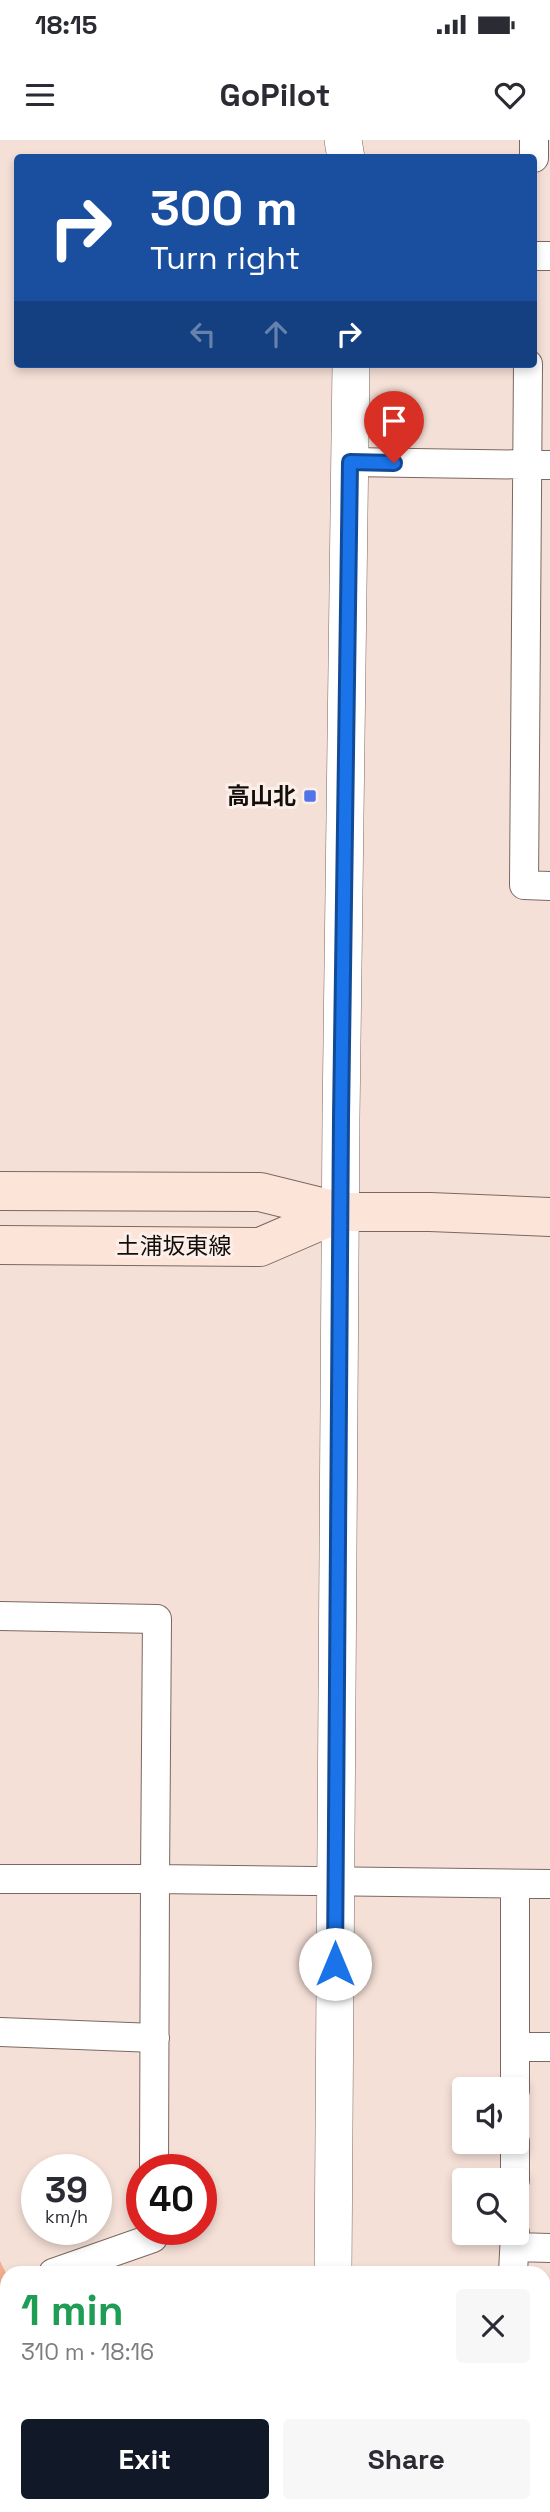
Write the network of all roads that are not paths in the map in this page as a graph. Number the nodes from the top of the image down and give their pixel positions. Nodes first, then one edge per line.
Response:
1 (351, 368) edge
2 (528, 368) edge
3 (350, 462) junction
4 (539, 465) edge
5 (538, 659) edge
6 (550, 886) edge
7 (0, 1191) edge
8 (341, 1212) junction
9 (550, 1217) edge
10 (0, 1245) edge
11 (0, 1616) edge
12 (0, 1879) edge
13 (155, 1879) junction
14 (336, 1882) junction
15 (515, 1884) junction
16 (550, 1884) edge
17 (0, 2032) edge
18 (155, 2038) junction
19 (515, 2047) junction
20 (550, 2047) edge
21 (515, 2077) edge
22 (154, 2154) edge
23 (133, 2245) edge
24 (550, 2248) edge
25 (514, 2251) edge
26 (73, 2266) edge
27 (332, 2266) edge

1 - 3 street
2 - 4 street
3 - 4 street
3 - 8 street
4 - 5 street
5 - 6 street
7 - 8 main road, 土浦坂東線
8 - 9 main road, 土浦坂東線
8 - 10 main road, 土浦坂東線
8 - 14 street
11 - 13 street
12 - 13 street
13 - 14 street
13 - 18 street
14 - 15 street
14 - 27 street
15 - 16 street
15 - 19 street
17 - 18 street
18 - 22 street
19 - 20 street
19 - 21 street
23 - 26 street
24 - 25 street

